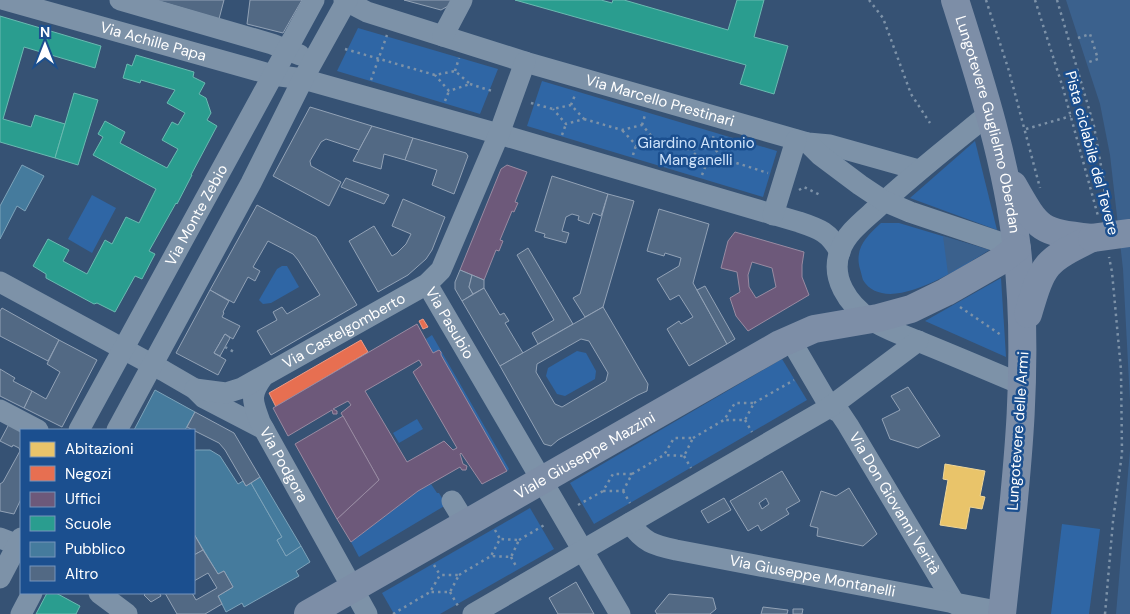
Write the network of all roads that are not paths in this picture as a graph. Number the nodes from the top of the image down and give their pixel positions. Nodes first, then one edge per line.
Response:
1 (5, 0) edge
2 (120, 0) edge
3 (314, 0) edge
4 (462, 0) edge
5 (955, 0) edge
6 (346, 1) edge
7 (443, 36) junction
8 (286, 50) junction
9 (314, 61) junction
10 (525, 62) junction
11 (272, 75) junction
12 (303, 79) junction
13 (990, 113) junction
14 (499, 134) junction
15 (802, 141) junction
16 (1002, 164) junction
17 (919, 170) junction
18 (884, 200) junction
19 (774, 215) junction
20 (1108, 237) edge
21 (1017, 248) junction
22 (840, 252) junction
23 (0, 282) edge
24 (427, 284) junction
25 (870, 319) junction
26 (1015, 334) junction
27 (790, 338) junction
28 (918, 341) junction
29 (124, 349) junction
30 (152, 365) junction
31 (262, 378) junction
32 (1023, 385) junction
33 (195, 389) junction
34 (830, 407) junction
35 (0, 410) edge
36 (36, 429) edge
37 (80, 429) edge
38 (119, 429) edge
39 (264, 429) junction
40 (543, 480) junction
41 (631, 514) junction
42 (15, 541) edge
43 (582, 550) junction
44 (0, 578) edge
45 (353, 588) junction
46 (31, 594) edge
47 (100, 594) edge
48 (954, 604) junction
49 (466, 611) edge
50 (1002, 613) edge
51 (21, 614) edge
52 (127, 614) edge
53 (308, 614) edge
54 (367, 614) edge
55 (620, 614) edge

1 - 11 street, Via Achille Papa
2 - 8 street, Via Achille Papa
3 - 8 street, Via Monte Zebio
4 - 7 street
5 - 13 main road, Lungotevere Guglielmo Oberdan
6 - 7 street, Via Marcello Prestinari
6 - 9 street
7 - 10 street, Via Marcello Prestinari
8 - 9 street, Via Achille Papa
8 - 11 street, Via Monte Zebio
9 - 12 street
10 - 14 street
10 - 15 street, Via Marcello Prestinari
11 - 12 street, Via Achille Papa
11 - 29 street, Via Monte Zebio
12 - 14 street
12 - 30 street
13 - 16 main road, Lungotevere Guglielmo Oberdan
13 - 17 street
14 - 19 street
14 - 24 street, Via Pasubio
15 - 17 street, Via Marcello Prestinari
15 - 18 street
15 - 19 street
16 - 20 main road
16 - 21 main road, Lungotevere Guglielmo Oberdan
17 - 18 street
18 - 21 street
18 - 22 street
19 - 22 street
20 - 21 main road
20 - 26 main road
21 - 25 main road, Viale Giuseppe Mazzini
21 - 26 main road, Lungotevere delle Armi
22 - 25 street
23 - 29 street, Via Podgora
24 - 31 street, Via Castelgomberto
24 - 40 street, Via Pasubio
25 - 27 main road, Viale Giuseppe Mazzini
25 - 28 street
26 - 32 main road, Lungotevere delle Armi
27 - 34 street, Via Don Giovanni Verità
27 - 40 main road, Viale Giuseppe Mazzini
28 - 32 street
28 - 34 street
29 - 30 street, Via Podgora
29 - 37 street, Via Monte Zebio
30 - 33 street, Via Podgora
30 - 38 street
31 - 33 street, Via Castelgomberto
31 - 39 street
32 - 50 main road, Lungotevere delle Armi
33 - 39 street, Via Podgora
34 - 41 street
34 - 48 street, Via Don Giovanni Verità
35 - 36 street
39 - 45 street, Via Podgora
40 - 43 street, Via Pasubio
40 - 45 main road, Viale Giuseppe Mazzini
41 - 43 street
41 - 48 street, Via Giuseppe Montanelli
42 - 44 street
43 - 49 street
43 - 55 street, Via Pasubio
45 - 53 main road, Viale Giuseppe Mazzini
45 - 54 street, Via Podgora
46 - 51 street
47 - 52 street
48 - 50 street, Via Giuseppe Montanelli

